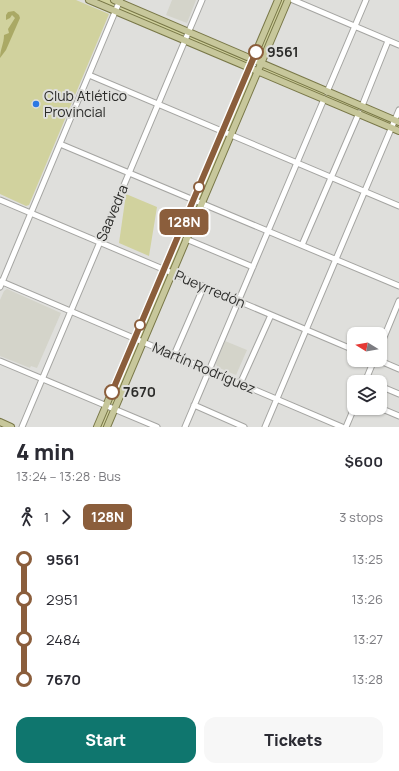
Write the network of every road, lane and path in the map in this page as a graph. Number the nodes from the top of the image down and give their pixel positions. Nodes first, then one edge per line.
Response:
1 (89, 0) edge
2 (202, 0) edge
3 (278, 0) edge
4 (288, 0) edge
5 (293, 0) edge
6 (366, 0) edge
7 (118, 1) edge
8 (115, 11) junction
9 (354, 27) junction
10 (188, 33) junction
11 (185, 40) junction
12 (388, 40) junction
13 (399, 45) edge
14 (252, 60) junction
15 (261, 64) junction
16 (249, 68) junction
17 (258, 71) junction
18 (89, 75) junction
19 (327, 92) junction
20 (324, 99) junction
21 (158, 104) junction
22 (362, 106) junction
23 (399, 110) edge
24 (358, 113) junction
25 (397, 121) edge
26 (392, 127) junction
27 (399, 130) edge
28 (223, 131) junction
29 (231, 134) junction
30 (60, 144) junction
31 (297, 162) junction
32 (129, 173) junction
33 (331, 177) junction
34 (364, 191) junction
35 (0, 200) edge
36 (194, 200) junction
37 (202, 203) junction
38 (399, 206) edge
39 (31, 213) junction
40 (268, 231) junction
41 (186, 239) junction
42 (100, 242) junction
43 (302, 245) junction
44 (336, 259) junction
45 (253, 267) junction
46 (164, 269) junction
47 (172, 273) junction
48 (1, 283) edge
49 (204, 286) junction
50 (399, 286) edge
51 (238, 301) junction
52 (399, 301) edge
53 (71, 311) junction
54 (271, 315) junction
55 (387, 329) edge
56 (306, 330) junction
57 (135, 339) junction
58 (143, 342) junction
59 (347, 347) edge
60 (174, 356) junction
61 (0, 361) edge
62 (387, 364) edge
63 (399, 369) edge
64 (209, 370) junction
65 (42, 379) junction
66 (240, 384) junction
67 (387, 389) edge
68 (399, 394) edge
69 (277, 399) junction
70 (194, 405) junction
71 (106, 406) junction
72 (115, 409) junction
73 (387, 411) edge
74 (351, 415) edge
75 (399, 416) edge
76 (0, 422) edge
77 (11, 427) edge
78 (22, 427) edge
79 (98, 427) edge
80 (107, 427) edge
81 (156, 427) edge
82 (185, 427) edge
83 (244, 427) edge
84 (265, 427) edge
85 (342, 427) edge
86 (346, 427) edge

1 - 8 main road
2 - 10 street, Saavedra
3 - 14 main road
4 - 15 main road
5 - 9 street
6 - 9 street
7 - 8 street
7 - 10 main road
8 - 11 main road
8 - 18 street
9 - 12 street
9 - 19 street
10 - 11 street, Saavedra
10 - 14 main road
11 - 16 main road
11 - 21 street, Saavedra
12 - 13 street
12 - 22 street
14 - 15 main road
14 - 16 main road
15 - 17 main road
15 - 19 main road
16 - 17 main road
16 - 28 main road
17 - 20 main road
17 - 29 main road
18 - 21 street
18 - 30 street
19 - 22 main road
20 - 24 main road
20 - 31 street
21 - 28 street
21 - 32 street, Saavedra
22 - 25 main road
23 - 25 street
24 - 26 main road
24 - 33 street
25 - 26 street
26 - 27 main road
26 - 34 street
28 - 29 street
28 - 36 main road
29 - 31 street
29 - 37 main road
30 - 32 street
30 - 39 street
31 - 33 street
31 - 40 street
32 - 36 street
32 - 42 street, Saavedra
33 - 34 street
33 - 43 street
34 - 38 street
34 - 44 street
35 - 39 street, Pueyrredón
36 - 37 street
36 - 46 main road
37 - 40 street
37 - 41 main road
39 - 42 street, Pueyrredón
39 - 48 street
40 - 43 street
40 - 45 street
41 - 45 street
41 - 47 main road
42 - 46 street, Pueyrredón
42 - 53 street, Saavedra
43 - 44 street
44 - 50 street
44 - 56 street
45 - 51 street
46 - 47 street, Pueyrredón
46 - 57 main road
47 - 49 street, Pueyrredón
47 - 58 main road
48 - 53 street, Martín Rodríguez
49 - 51 street, Pueyrredón
49 - 60 street
51 - 54 street, Pueyrredón
51 - 64 street
52 - 55 street
53 - 57 street, Martín Rodríguez
53 - 65 street, Saavedra
54 - 56 street, Pueyrredón
54 - 66 street
56 - 59 street, Pueyrredón
56 - 69 street
57 - 58 street, Martín Rodríguez
57 - 71 main road
58 - 60 street, Martín Rodríguez
58 - 72 main road
60 - 64 street, Martín Rodríguez
61 - 65 street
62 - 63 street
64 - 66 street, Martín Rodríguez
64 - 70 street
65 - 71 street
65 - 78 street, Saavedra
66 - 69 street, Martín Rodríguez
67 - 68 street
69 - 84 street
69 - 85 street, Martín Rodríguez
70 - 82 street
70 - 83 street
71 - 72 street
71 - 79 main road
72 - 80 main road
72 - 81 street
73 - 75 street
74 - 86 street
76 - 77 main road

